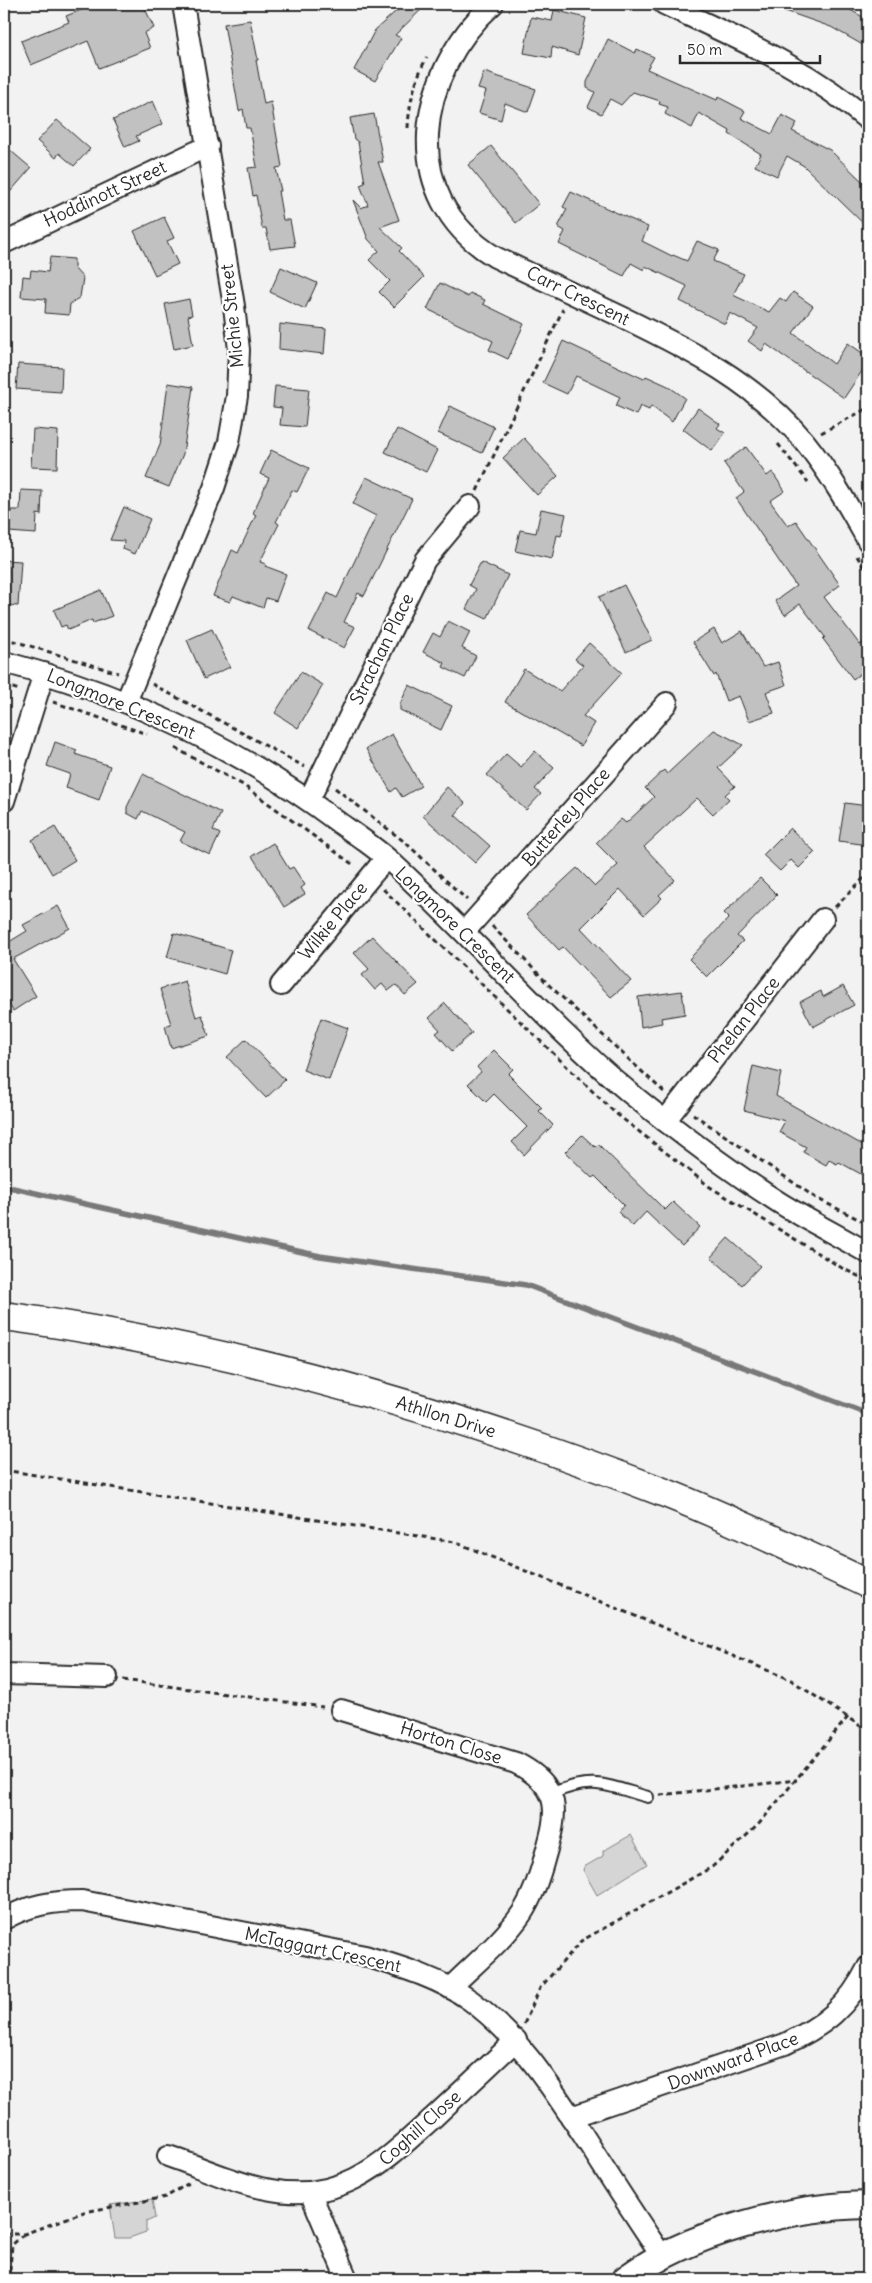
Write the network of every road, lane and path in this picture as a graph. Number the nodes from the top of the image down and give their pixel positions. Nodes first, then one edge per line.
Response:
1 (183, 4) edge
2 (493, 4) edge
3 (664, 4) edge
4 (868, 120) edge
5 (208, 146) junction
6 (4, 243) edge
7 (563, 308) dead end
8 (868, 408) edge
9 (805, 442) junction
10 (785, 453) dead end
11 (470, 506) joint
12 (868, 541) edge
13 (4, 638) edge
14 (4, 662) edge
15 (44, 673) junction
16 (121, 674) dead end
17 (148, 681) dead end
18 (4, 686) edge
19 (23, 691) dead end
20 (48, 700) dead end
21 (126, 702) junction
22 (666, 703) dead end
23 (150, 736) dead end
24 (167, 743) dead end
25 (307, 768) dead end
26 (333, 786) dead end
27 (309, 800) junction
28 (4, 801) edge
29 (386, 858) junction
30 (357, 868) dead end
31 (868, 874) edge
32 (469, 903) dead end
33 (823, 919) joint
34 (486, 920) dead end
35 (465, 931) junction
36 (281, 985) dead end
37 (662, 1090) dead end
38 (697, 1117) dead end
39 (666, 1121) junction
40 (868, 1224) edge
41 (868, 1253) edge
42 (4, 1316) edge
43 (4, 1470) edge
44 (868, 1584) edge
45 (4, 1674) edge
46 (107, 1677) joint
47 (341, 1710) joint
48 (848, 1717) junction
49 (868, 1731) edge
50 (798, 1780) junction
51 (551, 1794) junction
52 (648, 1797) joint
53 (4, 1918) edge
54 (868, 1967) edge
55 (450, 1988) junction
56 (516, 2040) junction
57 (571, 2117) junction
58 (168, 2156) dead end
59 (209, 2170) junction
60 (310, 2192) junction
61 (868, 2205) edge
62 (778, 2217) junction
63 (868, 2223) edge
64 (4, 2234) edge
65 (24, 2234) junction
66 (662, 2256) junction
67 (9, 2279) edge
68 (347, 2279) edge
69 (626, 2279) edge

1 - 5 street, Michie Street
2 - 9 street, Carr Crescent
3 - 4 street
5 - 6 street, Hoddinott Street
5 - 21 street, Michie Street
7 - 11 path
8 - 9 path
9 - 10 path
9 - 12 street, Carr Crescent
11 - 27 street, Strachan Place
13 - 16 path
14 - 15 street, Longmore Crescent
15 - 21 street, Longmore Crescent
15 - 28 street
17 - 25 path
18 - 19 path
20 - 23 path
21 - 27 street, Longmore Crescent
22 - 35 street, Butterley Place
24 - 30 path
26 - 32 path
27 - 29 street, Longmore Crescent
29 - 35 street, Longmore Crescent
29 - 36 street, Wilkie Place
31 - 33 path
33 - 39 street, Phelan Place
34 - 37 path
35 - 39 street, Longmore Crescent
38 - 40 path
39 - 41 street, Longmore Crescent
42 - 44 main road, Athllon Drive
43 - 48 path
45 - 46 street
46 - 47 path
47 - 51 street, Horton Close
48 - 49 path
48 - 50 path
50 - 52 path
50 - 56 path
51 - 52 lane
51 - 55 street
53 - 55 street, McTaggart Crescent
54 - 57 street, Downward Place
55 - 56 street, McTaggart Crescent
56 - 57 street, McTaggart Crescent
56 - 60 street, Coghill Close
57 - 66 street, McTaggart Crescent
58 - 59 street, Coghill Close
59 - 60 street, Coghill Close
59 - 65 path
60 - 68 street
61 - 62 street
62 - 63 street
62 - 66 street
64 - 65 path
65 - 67 path
66 - 69 street

